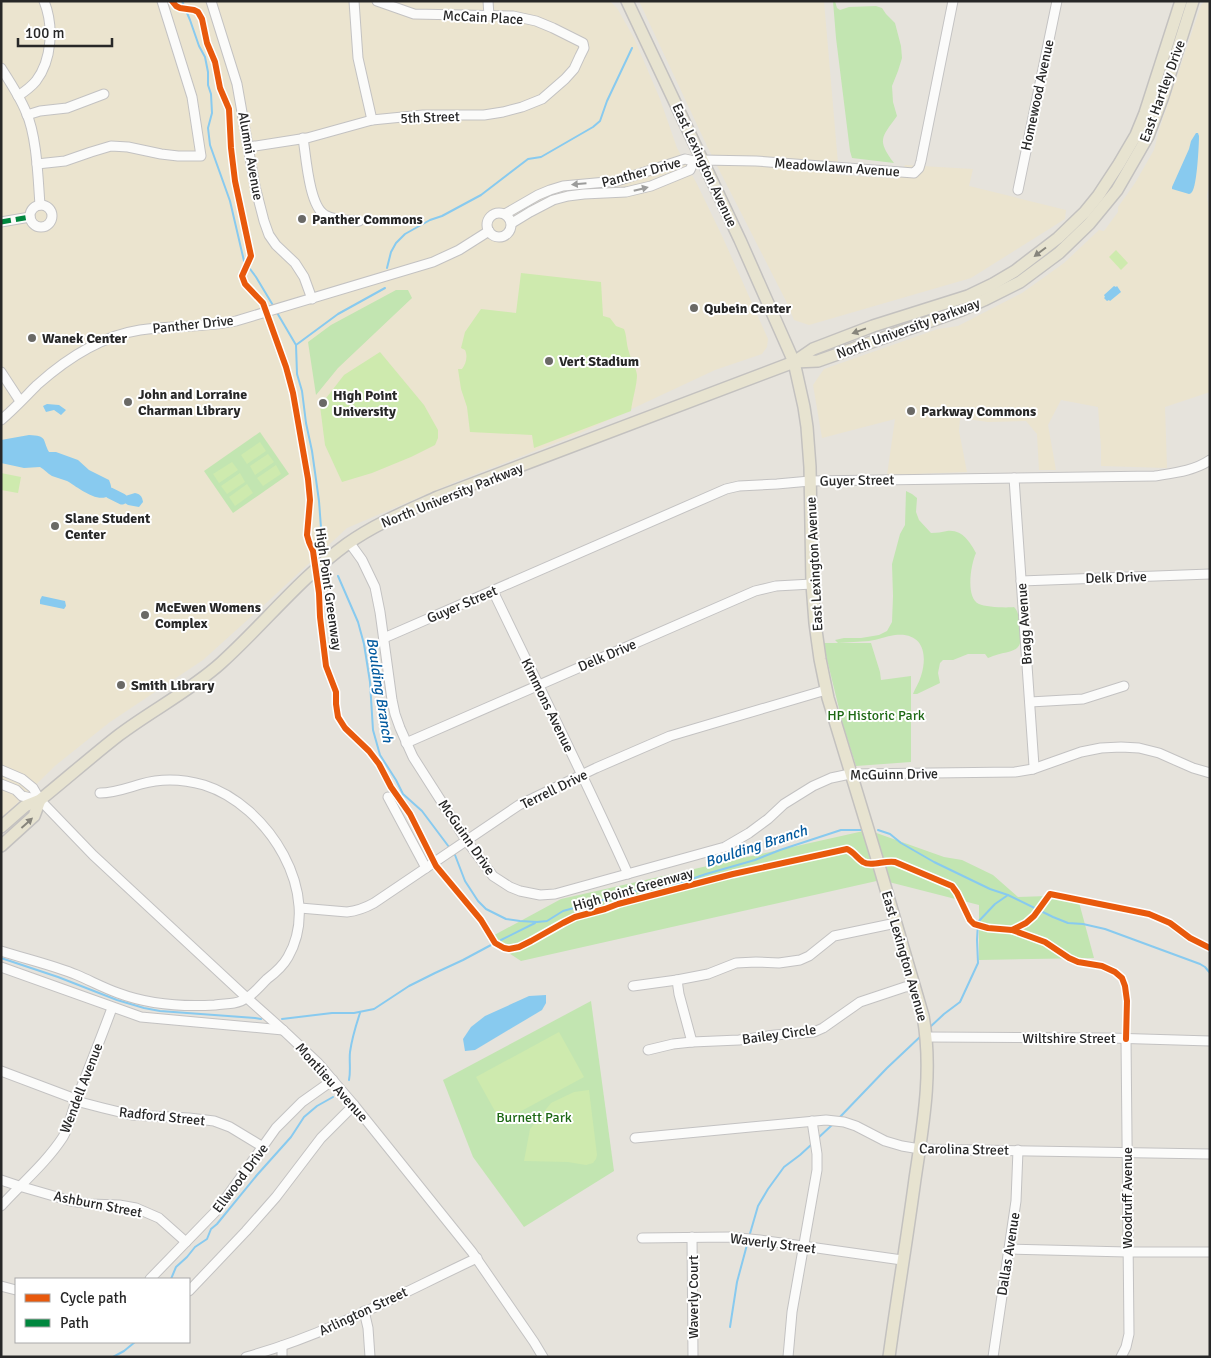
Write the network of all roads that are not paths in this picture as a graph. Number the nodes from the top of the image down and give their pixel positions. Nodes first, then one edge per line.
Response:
1 (44, 1) edge
2 (162, 1) edge
3 (211, 1) edge
4 (354, 1) edge
5 (377, 1) edge
6 (488, 1) edge
7 (627, 1) edge
8 (953, 1) edge
9 (1057, 1) edge
10 (1181, 1) edge
11 (1193, 1) edge
12 (489, 16) junction
13 (584, 45) joint
14 (1, 68) edge
15 (104, 94) dead end
16 (18, 96) junction
17 (28, 115) junction
18 (372, 120) junction
19 (1138, 129) junction
20 (303, 138) junction
21 (249, 147) junction
22 (698, 161) junction
23 (37, 164) junction
24 (1018, 190) dead end
25 (40, 205) junction
26 (1085, 212) junction
27 (1100, 212) junction
28 (505, 214) junction
29 (30, 218) junction
30 (359, 221) dead end
31 (1, 222) edge
32 (512, 224) junction
33 (489, 232) junction
34 (1064, 248) junction
35 (1017, 276) junction
36 (312, 299) junction
37 (794, 362) junction
38 (1, 372) edge
39 (20, 401) junction
40 (1, 420) edge
41 (1210, 460) edge
42 (1014, 478) junction
43 (810, 480) junction
44 (349, 542) junction
45 (1210, 574) edge
46 (1021, 581) junction
47 (812, 584) junction
48 (493, 591) junction
49 (384, 638) junction
50 (538, 685) junction
51 (1124, 686) dead end
52 (826, 690) junction
53 (1030, 702) junction
54 (406, 742) junction
55 (1210, 762) edge
56 (1033, 769) junction
57 (1, 770) edge
58 (1209, 772) edge
59 (850, 774) junction
60 (582, 775) junction
61 (1, 784) edge
62 (100, 793) dead end
63 (388, 797) dead end
64 (40, 800) junction
65 (1, 827) edge
66 (466, 840) junction
67 (1, 846) edge
68 (426, 868) junction
69 (628, 874) junction
70 (300, 908) junction
71 (896, 923) junction
72 (1, 950) edge
73 (1, 967) edge
74 (677, 980) junction
75 (633, 986) dead end
76 (915, 986) junction
77 (247, 998) junction
78 (112, 1008) junction
79 (284, 1030) junction
80 (927, 1037) junction
81 (1126, 1038) junction
82 (1210, 1041) edge
83 (692, 1042) junction
84 (648, 1050) dead end
85 (1, 1071) edge
86 (333, 1080) junction
87 (76, 1101) junction
88 (354, 1105) junction
89 (812, 1120) junction
90 (635, 1138) dead end
91 (264, 1147) junction
92 (920, 1149) junction
93 (1018, 1150) junction
94 (1128, 1152) junction
95 (1210, 1154) edge
96 (1, 1180) edge
97 (19, 1186) junction
98 (1, 1206) edge
99 (692, 1237) junction
100 (642, 1238) dead end
101 (186, 1242) junction
102 (803, 1246) junction
103 (1010, 1249) junction
104 (1128, 1252) junction
105 (1210, 1252) edge
106 (476, 1258) junction
107 (902, 1260) junction
108 (151, 1278) edge
109 (1, 1286) edge
110 (15, 1290) edge
111 (190, 1291) edge
112 (364, 1311) junction
113 (282, 1346) junction
114 (693, 1356) edge
115 (246, 1357) edge
116 (282, 1357) edge
117 (370, 1357) edge
118 (543, 1357) edge
119 (788, 1357) edge
120 (889, 1357) edge
121 (993, 1357) edge
122 (1121, 1357) edge

1 - 16 street
2 - 23 street
3 - 21 street, Alumni Avenue
4 - 18 street
5 - 12 street, McCain Place
6 - 12 street
7 - 22 main road, East Lexington Avenue
8 - 22 street, Meadowlawn Avenue
9 - 24 street, Homewood Avenue
10 - 19 main road, East Hartley Drive
11 - 27 main road, East Hartley Drive
12 - 13 street, McCain Place
13 - 18 street, 5th Street
14 - 16 street
15 - 17 street
16 - 17 street
17 - 23 street
18 - 20 street, 5th Street
19 - 26 main road, East Hartley Drive
19 - 27 main road
20 - 21 street, 5th Street
20 - 30 street
21 - 36 street, Alumni Avenue
22 -> 28 street, Panther Drive
32 -> 22 street, Panther Drive
22 - 37 main road, East Lexington Avenue
23 - 25 street
25 - 29 street
25 - 29 street
26 - 34 main road
26 -> 35 main road, East Hartley Drive
27 - 34 main road, East Hartley Drive
28 - 32 street
28 - 33 street
29 - 31 street
32 - 33 street
33 - 36 street, Panther Drive
34 - 35 main road, East Hartley Drive
35 - 37 main road, North University Parkway
36 - 39 street, Panther Drive
37 - 43 main road, East Lexington Avenue
37 - 44 main road, North University Parkway
38 - 39 street
39 - 40 street, Panther Drive
41 - 42 street, Guyer Street
42 - 43 street, Guyer Street
42 - 46 street, Bragg Avenue
43 - 47 main road, East Lexington Avenue
43 - 48 street, Guyer Street
44 - 49 street, McGuinn Drive
44 - 64 main road, North University Parkway
45 - 46 street, Delk Drive
46 - 53 street, Bragg Avenue
47 - 50 street, Delk Drive
47 - 52 main road, East Lexington Avenue
48 - 49 street, Guyer Street
48 - 50 street, Kimmons Avenue
49 - 54 street, McGuinn Drive
50 - 54 street, Delk Drive
50 - 60 street, Kimmons Avenue
51 - 53 street
52 - 59 main road, East Lexington Avenue
52 - 60 street, Terrell Drive
53 - 56 street, Bragg Avenue
54 - 66 street, McGuinn Drive
55 - 58 street
56 - 58 street, McGuinn Drive
56 - 59 street, McGuinn Drive
57 - 64 street, Montlieu Avenue
59 - 69 street, McGuinn Drive
59 - 71 main road, East Lexington Avenue
60 - 66 street, Terrell Drive
60 - 69 street, Kimmons Avenue
61 - 64 street
62 - 70 street
63 - 68 street
64 - 65 main road, North University Parkway
67 -> 64 main road, North University Parkway
64 - 77 street, Montlieu Avenue
66 - 68 street, Terrell Drive
66 - 69 street, McGuinn Drive
68 - 70 street, Terrell Drive
70 - 77 street
71 - 74 street
71 - 76 main road, East Lexington Avenue
72 - 77 street
73 - 78 street
74 - 75 street
74 - 83 street
76 - 80 main road, East Lexington Avenue
76 - 83 street, Bailey Circle
77 - 79 street, Montlieu Avenue
78 - 79 street
78 - 87 street, Wendell Avenue
79 - 86 street, Montlieu Avenue
80 - 81 street, Wiltshire Street
80 - 92 main road, East Lexington Avenue
81 - 82 street, Wiltshire Street
81 - 94 street, Woodruff Avenue
83 - 84 street, Bailey Circle
85 - 87 street, Radford Street
86 - 88 street, Montlieu Avenue
86 - 91 street, Ellwood Drive
87 - 91 street, Radford Street
87 - 97 street, Wendell Avenue
88 - 106 street, Montlieu Avenue
88 - 111 street
89 - 90 street, Carolina Street
89 - 92 street, Carolina Street
89 - 102 street
91 - 101 street, Ellwood Drive
92 - 93 street, Carolina Street
92 - 107 main road, East Lexington Avenue
93 - 94 street, Carolina Street
93 - 103 street, Dallas Avenue
94 - 95 street, Carolina Street
94 - 104 street, Woodruff Avenue
96 - 97 street, Ashburn Street
97 - 98 street, Wendell Avenue
97 - 101 street, Ashburn Street
99 - 100 street, Waverly Street
99 - 102 street, Waverly Street
99 - 114 street, Waverly Court
101 - 108 street, Ellwood Drive
102 - 107 street, Waverly Street
102 - 119 street
103 - 104 street
103 - 121 street, Dallas Avenue
104 - 105 street
104 - 122 street, Woodruff Avenue
106 - 112 street, Arlington Street
106 - 118 street, Montlieu Avenue
107 - 120 main road, East Lexington Avenue
109 - 110 street
112 - 113 street, Arlington Street
112 - 117 street
113 - 115 street, Arlington Street
113 - 116 street

